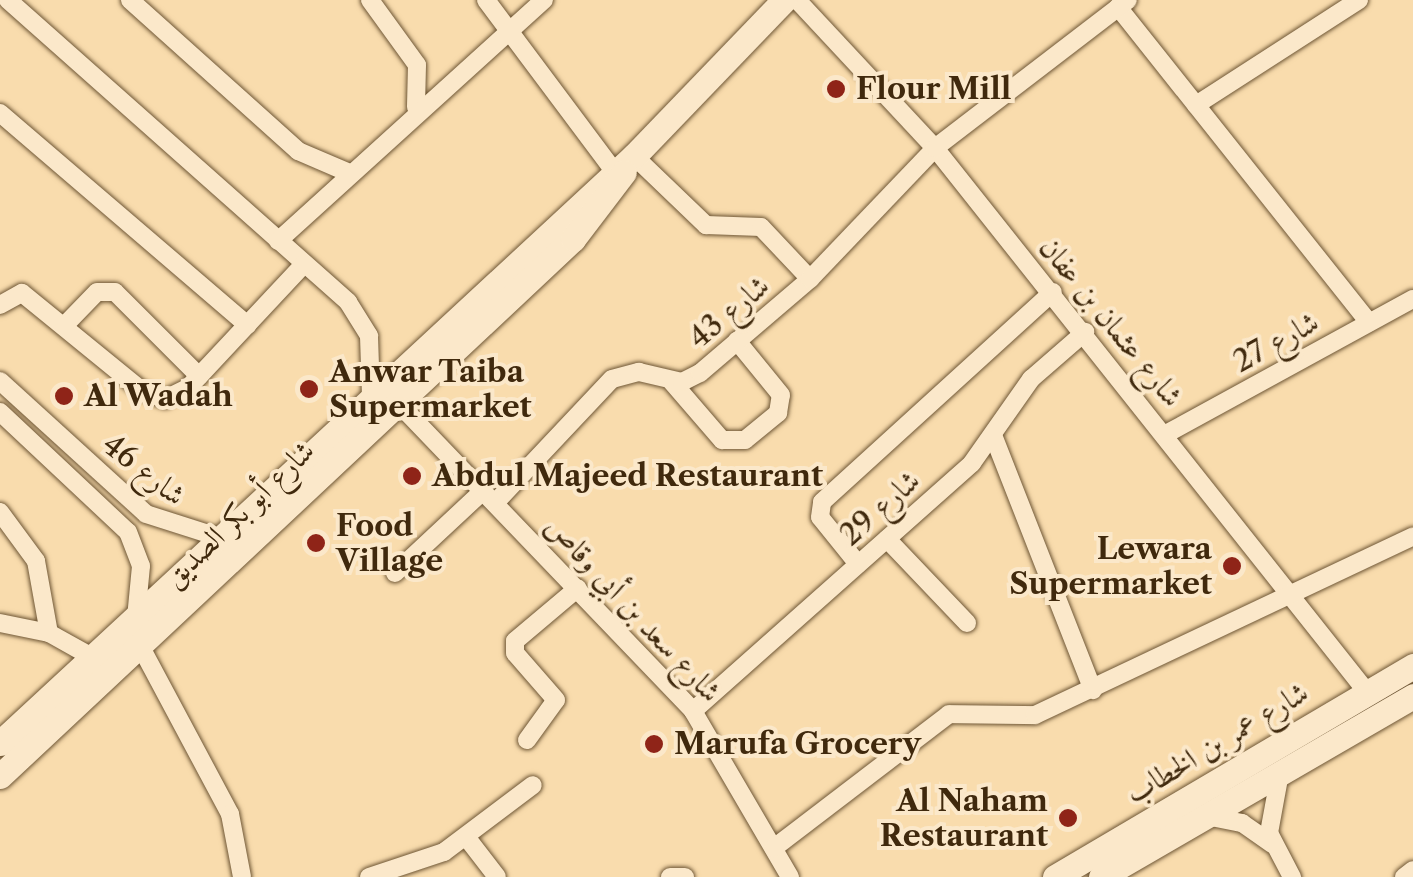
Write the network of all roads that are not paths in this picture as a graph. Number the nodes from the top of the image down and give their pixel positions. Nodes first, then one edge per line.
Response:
1 (8, 0) edge
2 (130, 0) edge
3 (370, 0) edge
4 (486, 0) edge
5 (544, 0) edge
6 (784, 0) edge
7 (798, 0) edge
8 (1359, 0) edge
9 (1123, 4) edge
10 (508, 30) junction
11 (1196, 105) junction
12 (416, 108) junction
13 (0, 112) edge
14 (935, 148) junction
15 (624, 164) junction
16 (347, 172) junction
17 (278, 241) junction
18 (304, 264) junction
19 (810, 279) junction
20 (1053, 292) junction
21 (1413, 299) edge
22 (0, 305) edge
23 (1369, 322) junction
24 (247, 325) junction
25 (64, 326) junction
26 (1086, 332) junction
27 (737, 341) junction
28 (425, 344) junction
29 (444, 363) junction
30 (199, 376) junction
31 (0, 380) edge
32 (672, 382) junction
33 (371, 396) junction
34 (400, 405) junction
35 (0, 412) edge
36 (1166, 434) junction
37 (993, 435) junction
38 (111, 483) junction
39 (489, 497) junction
40 (96, 500) junction
41 (0, 512) edge
42 (1413, 536) edge
43 (221, 538) junction
44 (887, 538) junction
45 (858, 564) junction
46 (394, 573) dead end
47 (578, 588) junction
48 (1294, 599) junction
49 (135, 619) junction
50 (967, 623) dead end
51 (0, 624) edge
52 (50, 633) junction
53 (143, 651) junction
54 (94, 658) junction
55 (1413, 666) edge
56 (1093, 690) junction
57 (1367, 692) junction
58 (1413, 696) edge
59 (694, 711) junction
60 (527, 740) dead end
61 (0, 742) edge
62 (1280, 773) junction
63 (0, 776) edge
64 (534, 785) dead end
65 (1206, 816) junction
66 (467, 838) junction
67 (1273, 845) junction
68 (774, 848) junction
69 (1126, 848) junction
70 (1413, 870) edge
71 (781, 874) edge
72 (242, 877) edge
73 (371, 877) edge
74 (497, 877) edge
75 (670, 877) edge
76 (686, 877) edge
77 (1055, 877) edge
78 (1101, 877) edge
79 (1292, 877) edge
80 (1404, 877) edge

1 - 17 street
2 - 16 street
3 - 12 street
4 - 10 street
5 - 10 street
6 - 15 street, شارع أبو بكر الصديق
7 - 14 street, شارع عثمان بن عفان
8 - 11 street
9 - 11 street
9 - 14 street, شارع 43
10 - 12 street
10 - 15 street
11 - 23 street
12 - 16 street
13 - 24 street
14 - 19 street, شارع 43
14 - 20 street, شارع عثمان بن عفان
15 - 19 street
15 - 28 street, شارع أبو بكر الصديق
15 - 29 street, شارع أبو بكر الصديق
16 - 17 street
17 - 18 street
18 - 24 street
18 - 33 street
19 - 27 street, شارع 43
20 - 26 street, شارع عثمان بن عفان
20 - 45 street
21 - 23 street, شارع 27
22 - 25 street
23 - 36 street, شارع 27
24 - 30 street
25 - 30 street
25 - 30 street
26 - 36 street, شارع عثمان بن عفان
26 - 37 street, شارع 29
27 - 32 street, شارع 43
27 - 32 street
28 - 29 street
28 - 33 street, شارع أبو بكر الصديق
29 - 34 street, شارع أبو بكر الصديق
31 - 38 street, شارع 46
32 - 39 street, شارع 43
33 - 43 street, شارع أبو بكر الصديق
34 - 39 street, شارع سعد بن أبي وقاص
34 - 53 street, شارع أبو بكر الصديق
35 - 40 street, شارع 46
36 - 48 street, شارع عثمان بن عفان
37 - 44 street, شارع 29
37 - 56 street
38 - 40 street
38 - 43 street, شارع 46
39 - 46 street, شارع 43
39 - 47 street, شارع سعد بن أبي وقاص
40 - 49 street, شارع 46
41 - 52 street
42 - 48 street
43 - 49 street, شارع أبو بكر الصديق
44 - 45 street, شارع 29
44 - 50 street
45 - 59 street, شارع 29
47 - 59 street, شارع سعد بن أبي وقاص
47 - 60 street
48 - 56 street
48 - 57 street, شارع عثمان بن عفان
49 - 54 street, شارع أبو بكر الصديق
51 - 52 street
52 - 54 street
53 - 63 street, شارع أبو بكر الصديق
53 - 72 street
54 - 61 street, شارع أبو بكر الصديق
55 - 57 street, شارع عمر بن الخطاب
56 - 68 street
57 - 69 street, شارع عمر بن الخطاب
58 - 62 street, شارع عمر بن الخطاب
59 - 68 street, شارع سعد بن أبي وقاص
62 - 65 street, شارع عمر بن الخطاب
62 - 67 street
64 - 66 street
65 - 67 street
65 - 69 street, شارع عمر بن الخطاب
66 - 73 street
66 - 74 street
67 - 79 street
68 - 71 street, شارع سعد بن أبي وقاص
69 - 77 street, شارع عمر بن الخطاب
69 - 78 street, شارع عمر بن الخطاب
70 - 80 street
75 - 76 street

